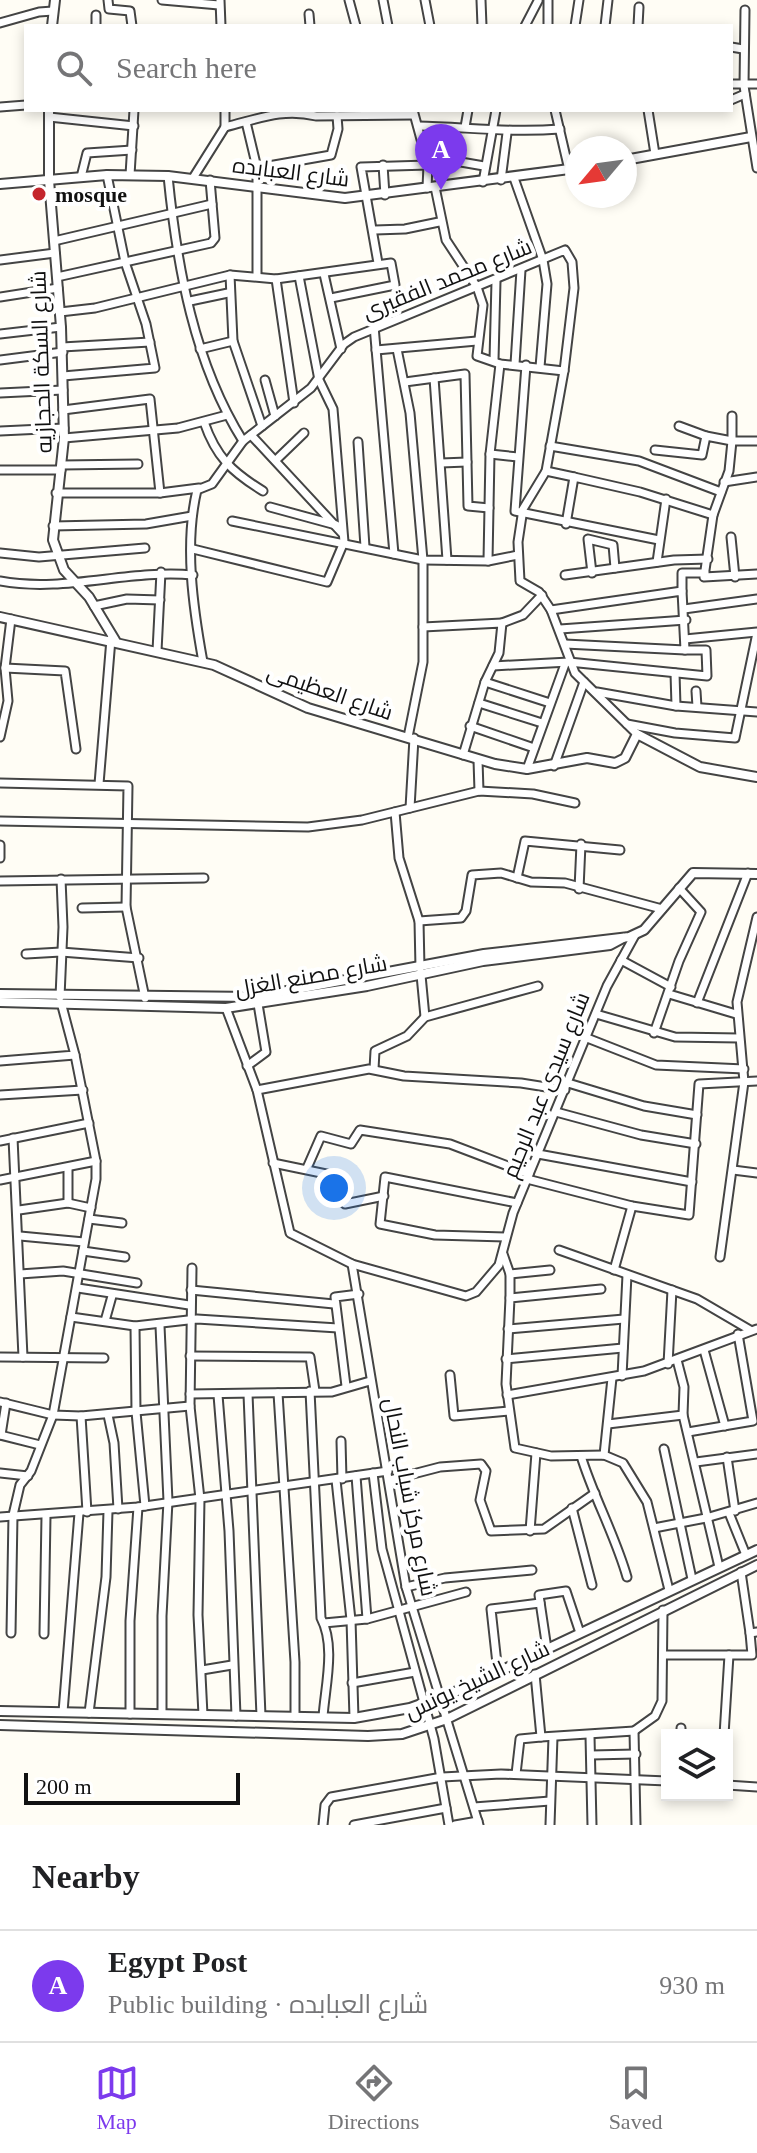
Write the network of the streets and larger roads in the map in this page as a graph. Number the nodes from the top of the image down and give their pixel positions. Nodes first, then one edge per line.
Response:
1 (55, 0) edge
2 (108, 0) edge
3 (162, 0) edge
4 (349, 0) edge
5 (383, 0) edge
6 (425, 0) edge
7 (481, 0) edge
8 (536, 0) edge
9 (547, 0) edge
10 (579, 0) edge
11 (608, 0) edge
12 (220, 2) edge
13 (639, 7) dead end
14 (745, 10) dead end
15 (53, 11) junction
16 (309, 14) dead end
17 (96, 15) dead end
18 (0, 23) edge
19 (52, 24) edge
20 (96, 24) edge
21 (132, 24) edge
22 (221, 24) edge
23 (310, 24) edge
24 (355, 24) edge
25 (388, 24) edge
26 (430, 24) edge
27 (482, 24) edge
28 (526, 24) edge
29 (548, 24) edge
30 (575, 24) edge
31 (605, 24) edge
32 (638, 24) edge
33 (733, 47) edge
34 (743, 49) junction
35 (757, 84) edge
36 (733, 85) edge
37 (744, 90) junction
38 (733, 98) edge
39 (24, 105) edge
40 (0, 107) edge
41 (134, 112) edge
42 (225, 112) edge
43 (286, 112) edge
44 (307, 112) edge
45 (468, 112) edge
46 (496, 112) edge
47 (556, 112) edge
48 (648, 112) edge
49 (413, 113) edge
50 (49, 114) edge
51 (337, 116) junction
52 (246, 122) junction
53 (134, 126) junction
54 (418, 126) junction
55 (225, 127) junction
56 (465, 127) junction
57 (560, 129) junction
58 (493, 132) junction
59 (507, 133) junction
60 (751, 137) junction
61 (565, 144) edge
62 (132, 150) junction
63 (655, 154) junction
64 (637, 158) edge
65 (427, 160) junction
66 (757, 164) edge
67 (383, 165) junction
68 (484, 166) junction
69 (257, 168) junction
70 (565, 170) edge
71 (107, 175) junction
72 (130, 175) junction
73 (168, 176) junction
74 (81, 177) junction
75 (193, 178) junction
76 (514, 178) junction
77 (49, 180) junction
78 (210, 180) junction
79 (501, 180) junction
80 (483, 183) junction
81 (0, 184) edge
82 (431, 187) junction
83 (257, 190) junction
84 (385, 195) junction
85 (368, 197) junction
86 (212, 204) junction
87 (172, 215) junction
88 (439, 222) junction
89 (117, 227) junction
90 (375, 230) junction
91 (54, 241) junction
92 (178, 250) junction
93 (55, 253) junction
94 (0, 260) edge
95 (543, 260) junction
96 (125, 262) junction
97 (378, 263) junction
98 (521, 270) junction
99 (324, 274) junction
100 (230, 275) junction
101 (257, 275) junction
102 (299, 276) junction
103 (57, 277) junction
104 (276, 279) junction
105 (496, 281) junction
106 (186, 285) junction
107 (477, 287) junction
108 (58, 288) junction
109 (228, 293) junction
110 (0, 297) edge
111 (138, 298) junction
112 (331, 298) junction
113 (190, 301) junction
114 (60, 312) junction
115 (374, 326) junction
116 (61, 327) junction
117 (0, 334) edge
118 (233, 341) junction
119 (477, 341) junction
120 (150, 342) junction
121 (200, 349) junction
122 (341, 349) junction
123 (397, 349) junction
124 (62, 350) junction
125 (376, 350) junction
126 (0, 360) edge
127 (497, 362) junction
128 (515, 364) junction
129 (526, 365) junction
130 (540, 367) junction
131 (564, 371) junction
132 (63, 376) junction
133 (434, 378) junction
134 (265, 380) dead end
135 (319, 380) junction
136 (405, 382) junction
137 (63, 390) junction
138 (0, 393) edge
139 (294, 403) junction
140 (63, 410) junction
141 (227, 415) junction
142 (275, 416) junction
143 (732, 416) dead end
144 (204, 422) junction
145 (262, 426) junction
146 (679, 426) dead end
147 (0, 431) edge
148 (152, 431) junction
149 (64, 433) junction
150 (304, 433) dead end
151 (251, 435) junction
152 (706, 436) junction
153 (243, 441) junction
154 (732, 441) junction
155 (757, 441) edge
156 (358, 442) dead end
157 (550, 446) junction
158 (655, 450) dead end
159 (490, 454) junction
160 (518, 457) junction
161 (276, 460) junction
162 (467, 462) junction
163 (441, 463) junction
164 (138, 464) dead end
165 (225, 464) junction
166 (62, 467) junction
167 (0, 470) edge
168 (546, 471) junction
169 (574, 477) junction
170 (757, 477) edge
171 (724, 482) junction
172 (199, 488) junction
173 (263, 491) dead end
174 (721, 492) junction
175 (56, 493) junction
176 (160, 493) junction
177 (666, 499) junction
178 (270, 507) dead end
179 (489, 508) junction
180 (522, 515) junction
181 (713, 515) junction
182 (192, 516) junction
183 (232, 521) dead end
184 (566, 524) junction
185 (336, 525) junction
186 (53, 526) junction
187 (731, 537) dead end
188 (344, 538) junction
189 (659, 540) junction
190 (365, 547) junction
191 (145, 548) dead end
192 (193, 549) junction
193 (0, 553) edge
194 (55, 554) junction
195 (394, 554) junction
196 (518, 555) junction
197 (708, 559) junction
198 (423, 560) junction
199 (447, 560) junction
200 (488, 561) junction
201 (657, 562) junction
202 (615, 568) junction
203 (161, 572) junction
204 (592, 573) junction
205 (705, 573) junction
206 (757, 574) edge
207 (193, 575) junction
208 (565, 575) dead end
209 (735, 577) junction
210 (0, 581) edge
211 (77, 582) junction
212 (682, 591) junction
213 (542, 595) junction
214 (757, 599) edge
215 (160, 600) junction
216 (94, 606) junction
217 (684, 609) junction
218 (551, 610) junction
219 (0, 617) edge
220 (11, 619) junction
221 (686, 620) junction
222 (502, 623) junction
223 (423, 627) junction
224 (560, 629) junction
225 (757, 632) edge
226 (685, 639) junction
227 (113, 640) junction
228 (565, 644) junction
229 (685, 650) junction
230 (157, 651) junction
231 (203, 662) junction
232 (567, 663) junction
233 (493, 666) junction
234 (5, 668) junction
235 (675, 673) junction
236 (485, 682) junction
237 (584, 682) junction
238 (696, 691) dead end
239 (594, 692) junction
240 (479, 703) junction
241 (550, 703) junction
242 (676, 706) junction
243 (697, 707) junction
244 (740, 710) junction
245 (757, 712) edge
246 (542, 723) junction
247 (627, 724) junction
248 (470, 726) junction
249 (637, 734) junction
250 (0, 737) edge
251 (411, 738) junction
252 (534, 748) junction
253 (76, 749) dead end
254 (463, 755) junction
255 (478, 760) junction
256 (554, 766) junction
257 (527, 769) junction
258 (757, 777) edge
259 (0, 783) edge
260 (99, 784) junction
261 (479, 791) junction
262 (575, 803) dead end
263 (410, 808) junction
264 (395, 812) junction
265 (0, 821) edge
266 (129, 824) junction
267 (581, 844) junction
268 (0, 845) edge
269 (620, 850) dead end
270 (0, 858) edge
271 (752, 874) edge
272 (204, 878) dead end
273 (517, 878) junction
274 (61, 879) junction
275 (127, 880) junction
276 (0, 881) edge
277 (679, 888) junction
278 (579, 889) junction
279 (126, 907) junction
280 (82, 908) dead end
281 (662, 909) junction
282 (757, 917) edge
283 (419, 921) junction
284 (635, 935) junction
285 (61, 952) junction
286 (26, 954) dead end
287 (139, 958) junction
288 (621, 960) junction
289 (420, 971) junction
290 (538, 986) dead end
291 (670, 990) junction
292 (0, 994) edge
293 (145, 998) junction
294 (0, 1002) edge
295 (61, 1002) junction
296 (225, 1003) junction
297 (697, 1003) junction
298 (258, 1004) junction
299 (596, 1014) junction
300 (736, 1014) junction
301 (425, 1017) junction
302 (654, 1033) junction
303 (587, 1038) junction
304 (739, 1038) junction
305 (75, 1055) junction
306 (0, 1061) edge
307 (247, 1066) junction
308 (374, 1069) junction
309 (744, 1069) junction
310 (757, 1081) edge
311 (744, 1082) junction
312 (567, 1086) junction
313 (83, 1090) junction
314 (257, 1090) junction
315 (0, 1095) edge
316 (556, 1112) junction
317 (697, 1115) junction
318 (89, 1123) junction
319 (13, 1138) junction
320 (0, 1141) edge
321 (696, 1144) junction
322 (538, 1154) junction
323 (96, 1161) junction
324 (273, 1163) junction
325 (68, 1168) junction
326 (307, 1168) junction
327 (733, 1170) junction
328 (757, 1173) edge
329 (528, 1177) junction
330 (16, 1178) junction
331 (0, 1180) edge
332 (692, 1182) junction
333 (384, 1196) junction
334 (68, 1203) junction
335 (517, 1203) junction
336 (632, 1206) junction
337 (91, 1208) junction
338 (19, 1210) junction
339 (89, 1219) junction
340 (122, 1223) dead end
341 (20, 1236) junction
342 (505, 1237) junction
343 (84, 1242) junction
344 (559, 1250) dead end
345 (83, 1251) junction
346 (503, 1254) junction
347 (125, 1257) dead end
348 (720, 1257) dead end
349 (352, 1264) junction
350 (192, 1268) dead end
351 (550, 1270) dead end
352 (614, 1270) junction
353 (80, 1273) junction
354 (20, 1274) junction
355 (510, 1274) junction
356 (627, 1275) junction
357 (137, 1283) dead end
358 (78, 1288) junction
359 (601, 1289) dead end
360 (191, 1290) junction
361 (672, 1290) junction
362 (359, 1294) junction
363 (112, 1296) junction
364 (510, 1298) junction
365 (334, 1304) junction
366 (189, 1305) junction
367 (71, 1317) junction
368 (190, 1319) junction
369 (624, 1319) junction
370 (105, 1321) junction
371 (135, 1326) junction
372 (160, 1326) junction
373 (338, 1328) junction
374 (508, 1329) junction
375 (753, 1329) edge
376 (738, 1334) junction
377 (623, 1348) junction
378 (704, 1350) junction
379 (190, 1356) junction
380 (0, 1357) edge
381 (23, 1357) junction
382 (63, 1357) junction
383 (104, 1358) dead end
384 (506, 1359) junction
385 (677, 1360) junction
386 (668, 1364) junction
387 (450, 1375) dead end
388 (622, 1376) junction
389 (612, 1378) junction
390 (370, 1381) junction
391 (346, 1386) junction
392 (312, 1391) junction
393 (278, 1393) junction
394 (190, 1394) junction
395 (248, 1394) junction
396 (218, 1395) junction
397 (507, 1395) junction
398 (3, 1403) edge
399 (190, 1406) junction
400 (162, 1409) junction
401 (509, 1411) junction
402 (136, 1412) junction
403 (53, 1415) junction
404 (108, 1415) junction
405 (683, 1415) junction
406 (81, 1416) junction
407 (608, 1424) junction
408 (725, 1426) junction
409 (688, 1432) junction
410 (0, 1435) edge
411 (341, 1441) dead end
412 (40, 1445) junction
413 (664, 1449) dead end
414 (536, 1453) junction
415 (757, 1454) edge
416 (604, 1455) junction
417 (581, 1456) junction
418 (727, 1457) junction
419 (696, 1462) junction
420 (0, 1473) edge
421 (373, 1473) junction
422 (389, 1475) junction
423 (28, 1476) junction
424 (356, 1476) junction
425 (339, 1479) junction
426 (312, 1484) junction
427 (283, 1488) junction
428 (253, 1493) junction
429 (595, 1493) junction
430 (226, 1496) junction
431 (200, 1499) junction
432 (168, 1501) junction
433 (757, 1503) edge
434 (142, 1507) junction
435 (572, 1508) junction
436 (118, 1509) junction
437 (108, 1511) junction
438 (83, 1512) junction
439 (732, 1512) junction
440 (13, 1515) junction
441 (46, 1516) junction
442 (0, 1517) edge
443 (706, 1518) junction
444 (681, 1523) junction
445 (654, 1528) junction
446 (530, 1531) junction
447 (757, 1550) edge
448 (746, 1555) junction
449 (757, 1565) edge
450 (719, 1567) junction
451 (532, 1570) dead end
452 (741, 1572) junction
453 (627, 1577) dead end
454 (692, 1579) junction
455 (592, 1585) dead end
456 (406, 1587) junction
457 (669, 1590) junction
458 (466, 1592) dead end
459 (540, 1603) junction
460 (412, 1607) junction
461 (663, 1609) junction
462 (399, 1611) junction
463 (367, 1619) junction
464 (351, 1620) junction
465 (324, 1623) junction
466 (754, 1632) edge
467 (11, 1633) dead end
468 (580, 1633) junction
469 (44, 1634) dead end
470 (547, 1649) junction
471 (665, 1655) junction
472 (729, 1655) junction
473 (232, 1665) junction
474 (202, 1670) junction
475 (415, 1672) junction
476 (498, 1673) junction
477 (535, 1674) junction
478 (352, 1683) junction
479 (440, 1698) junction
480 (423, 1704) junction
481 (0, 1711) edge
482 (63, 1712) junction
483 (76, 1712) junction
484 (89, 1713) junction
485 (130, 1714) junction
486 (162, 1714) junction
487 (203, 1715) junction
488 (236, 1716) junction
489 (261, 1716) junction
490 (295, 1717) junction
491 (323, 1717) junction
492 (354, 1718) junction
493 (447, 1719) junction
494 (0, 1725) edge
495 (431, 1726) junction
496 (75, 1727) junction
497 (724, 1729) edge
498 (634, 1731) junction
499 (590, 1736) junction
500 (541, 1737) junction
501 (553, 1737) junction
502 (636, 1754) junction
503 (591, 1755) junction
504 (516, 1774) junction
505 (551, 1774) junction
506 (464, 1776) junction
507 (442, 1777) junction
508 (592, 1777) junction
509 (637, 1780) junction
510 (661, 1781) edge
511 (733, 1785) edge
512 (757, 1787) edge
513 (550, 1801) junction
514 (474, 1807) junction
515 (446, 1808) junction
516 (479, 1823) edge
517 (369, 1824) edge
518 (323, 1825) edge
519 (354, 1825) edge
520 (449, 1825) edge
521 (455, 1825) edge
522 (550, 1825) edge
523 (592, 1825) edge
524 (636, 1825) edge

1 - 15 street
2 - 21 street
3 - 12 street
4 - 24 street
5 - 25 street
6 - 26 street
7 - 27 street
8 - 9 street
8 - 28 street
9 - 29 street
10 - 30 street
11 - 31 street
12 - 22 street
13 - 32 street
14 - 34 street
15 - 18 street
15 - 19 street
16 - 23 street
17 - 20 street
33 - 34 street
34 - 37 street
35 - 37 street
36 - 37 street
37 - 38 street
37 - 60 street
39 - 40 street
41 - 53 street
42 - 55 street
43 - 52 street
44 - 51 street
45 - 56 street
46 - 58 street
47 - 57 street
48 - 63 street
49 - 51 street
49 - 54 street
50 - 53 street
50 - 77 street, شارع السكة الحجازيه
51 - 69 street
52 - 55 street
52 - 69 street
53 - 62 street
54 - 56 street
54 - 65 street
55 - 75 street
56 - 58 street
57 - 59 street
57 - 61 street
58 - 59 street
58 - 68 street
59 - 79 street
60 - 63 street
60 - 66 street
62 - 72 street
62 - 74 street
63 - 64 street
65 - 67 street
65 - 68 street
65 - 82 street
67 - 84 street
67 - 85 street
68 - 80 street
69 - 83 street
70 - 76 street, شارع العبابده
71 - 72 street, شارع العبابده
71 - 74 street, شارع العبابده
71 - 89 street
72 - 73 street, شارع العبابده
73 - 75 street, شارع العبابده
73 - 87 street
74 - 77 street, شارع العبابده
75 - 78 street, شارع العبابده
76 - 79 street, شارع العبابده
76 - 95 street
77 - 81 street, شارع العبابده
77 - 91 street, شارع السكة الحجازيه
78 - 83 street, شارع العبابده
78 - 86 street
79 - 80 street, شارع العبابده
80 - 82 street, شارع العبابده
82 - 84 street, شارع العبابده
82 - 88 street
83 - 85 street, شارع العبابده
83 - 101 street
84 - 85 street, شارع العبابده
85 - 90 street
86 - 87 street
86 - 92 street
87 - 89 street
87 - 92 street
88 - 90 street
88 - 107 street
89 - 91 street
89 - 96 street
90 - 97 street
91 - 93 street, شارع السكة الحجازيه
92 - 96 street
92 - 106 street
93 - 94 street
93 - 103 street, شارع السكة الحجازيه
95 - 98 street, شارع محمد الفقيرى
95 - 130 street
95 - 131 street, شارع محمد الفقيرى
96 - 103 street
96 - 111 street
97 - 99 street
97 - 112 street
98 - 105 street, شارع محمد الفقيرى
98 - 128 street
99 - 102 street
99 - 112 street
100 - 101 street
100 - 106 street
100 - 109 street
101 - 104 street
102 - 104 street
102 - 135 street
103 - 108 street, شارع السكة الحجازيه
104 - 139 street
105 - 107 street, شارع محمد الفقيرى
105 - 127 street
106 - 111 street
106 - 113 street
107 - 115 street, شارع محمد الفقيرى
107 - 119 street
108 - 110 street
108 - 114 street, شارع السكة الحجازيه
109 - 113 street
109 - 118 street
111 - 114 street
111 - 120 street
112 - 122 street
113 - 121 street
114 - 116 street, شارع السكة الحجازيه
115 - 122 street, شارع محمد الفقيرى
115 - 125 street
116 - 117 street
116 - 124 street, شارع السكة الحجازيه
118 - 121 street
118 - 145 street
119 - 123 street
119 - 127 street
120 - 124 street
120 - 132 street
121 - 141 street
122 - 135 street, شارع محمد الفقيرى
123 - 125 street
123 - 136 street
124 - 126 street
124 - 132 street, شارع السكة الحجازيه
125 - 195 street
127 - 128 street
127 - 159 street
128 - 129 street
129 - 130 street
129 - 160 street
130 - 131 street
131 - 157 street
132 - 137 street, شارع السكة الحجازيه
133 - 136 street
133 - 162 street
133 - 163 street
134 - 142 street
135 - 139 street, شارع محمد الفقيرى
135 - 188 street
136 - 198 street
137 - 138 street
137 - 140 street, شارع السكة الحجازيه
139 - 142 street, شارع محمد الفقيرى
140 - 148 street
140 - 149 street, شارع السكة الحجازيه
141 - 144 street
141 - 153 street
142 - 145 street, شارع محمد الفقيرى
143 - 154 street
144 - 148 street
144 - 165 street
145 - 151 street, شارع محمد الفقيرى
146 - 152 street
147 - 149 street
148 - 149 street
148 - 176 street
149 - 166 street, شارع السكة الحجازيه
150 - 161 street
151 - 153 street, شارع محمد الفقيرى
151 - 161 street
152 - 154 street
152 - 158 street
153 - 165 street, شارع محمد الفقيرى
154 - 155 street
154 - 171 street
156 - 190 street
157 - 168 street
157 - 174 street
159 - 160 street
159 - 179 street
160 - 180 street
161 - 185 street
162 - 163 street
162 - 179 street
163 - 199 street
164 - 166 street
165 - 172 street, شارع محمد الفقيرى
165 - 173 street
166 - 167 street
166 - 175 street, شارع السكة الحجازيه
168 - 169 street
168 - 180 street
169 - 177 street
169 - 184 street
170 - 171 street
171 - 174 street
172 - 176 street
172 - 182 street
174 - 181 street
175 - 176 street
175 - 186 street, شارع السكة الحجازيه
177 - 181 street
177 - 189 street
178 - 185 street
179 - 200 street
180 - 184 street
180 - 196 street
181 - 197 street
182 - 186 street
182 - 192 street
183 - 188 street
184 - 189 street
185 - 188 street
186 - 194 street, شارع السكة الحجازيه
187 - 209 street
188 - 190 street
188 - 192 street
189 - 201 street
190 - 195 street
191 - 194 street
192 - 207 street
193 - 194 street
194 - 211 street
195 - 198 street
196 - 200 street
196 - 213 street
197 - 201 street
197 - 205 street
198 - 199 street
198 - 223 street
199 - 200 street
201 - 202 street
202 - 204 street
202 - 204 street
203 - 207 street
203 - 211 street
203 - 215 street
204 - 208 street
205 - 209 street
205 - 212 street
206 - 209 street
207 - 231 street
210 - 211 street
211 - 216 street
212 - 217 street
212 - 218 street
213 - 218 street
213 - 222 street
214 - 217 street
215 - 216 street
215 - 230 street
216 - 227 street
217 - 221 street
218 - 224 street
219 - 220 street, شارع العظيمى
220 - 227 street, شارع العظيمى
220 - 234 street
221 - 224 street
221 - 226 street
222 - 223 street
222 - 233 street
223 - 251 street
224 - 228 street
225 - 226 street
225 - 244 street
226 - 229 street
227 - 230 street, شارع العظيمى
227 - 260 street
228 - 229 street
228 - 232 street
229 - 235 street
230 - 231 street, شارع العظيمى
231 - 251 street, شارع العظيمى
232 - 233 street
232 - 235 street
232 - 237 street
232 - 241 street
233 - 236 street
234 - 250 street
234 - 253 street
235 - 242 street
236 - 240 street
236 - 241 street
237 - 239 street
237 - 256 street
238 - 243 street
239 - 242 street
239 - 247 street
240 - 246 street
240 - 248 street
241 - 246 street
242 - 243 street
243 - 244 street
244 - 245 street
244 - 247 street
246 - 252 street
247 - 249 street
248 - 252 street
248 - 254 street
249 - 256 street, شارع العظيمى
249 - 258 street
251 - 254 street, شارع العظيمى
251 - 263 street
252 - 257 street
254 - 255 street, شارع العظيمى
255 - 257 street, شارع العظيمى
255 - 261 street
256 - 257 street, شارع العظيمى
259 - 260 street
260 - 266 street
261 - 262 street
261 - 263 street
263 - 264 street
264 - 266 street
264 - 283 street
265 - 266 street
266 - 275 street
267 - 269 street
267 - 273 street
267 - 278 street
268 - 270 street
271 - 277 street, شارع مصنع الغزل
271 - 297 street
272 - 275 street
273 - 278 street
273 - 283 street
274 - 275 street
274 - 276 street
274 - 285 street
275 - 279 street
277 - 281 street, شارع مصنع الغزل
277 - 291 street
278 - 281 street
279 - 280 street
279 - 287 street
281 - 284 street, شارع مصنع الغزل
282 - 300 street
283 - 289 street
284 - 288 street, شارع سيدى عبد الرحيم
284 - 289 street, شارع مصنع الغزل
285 - 286 street
285 - 287 street
285 - 295 street
287 - 293 street
288 - 291 street
288 - 299 street, شارع سيدى عبد الرحيم
289 - 296 street, شارع مصنع الغزل
289 - 298 street, شارع مصنع الغزل
289 - 301 street
290 - 301 street
291 - 297 street
291 - 302 street
292 - 295 street, شارع مصنع الغزل
293 - 295 street, شارع مصنع الغزل
293 - 296 street, شارع مصنع الغزل
294 - 295 street, شارع مصنع الغزل
295 - 296 street, شارع مصنع الغزل
295 - 305 street
296 - 298 street, شارع مصنع الغزل
296 - 307 street
297 - 300 street
298 - 307 street
299 - 302 street
299 - 303 street, شارع سيدى عبد الرحيم
300 - 304 street
301 - 308 street
302 - 304 street
303 - 309 street
303 - 312 street, شارع سيدى عبد الرحيم
304 - 309 street
305 - 306 street
305 - 313 street
307 - 314 street
308 - 312 street
308 - 314 street
309 - 311 street
310 - 311 street
311 - 317 street
311 - 327 street
312 - 316 street, شارع سيدى عبد الرحيم
312 - 317 street
313 - 315 street
313 - 318 street
314 - 324 street
316 - 321 street
316 - 322 street, شارع سيدى عبد الرحيم
317 - 321 street
318 - 319 street
318 - 323 street
319 - 320 street
319 - 330 street
321 - 332 street
322 - 329 street, شارع سيدى عبد الرحيم
322 - 332 street
323 - 325 street
323 - 337 street
324 - 326 street
324 - 349 street
325 - 330 street
325 - 334 street
326 - 329 street
326 - 333 street
327 - 328 street
327 - 348 street
329 - 335 street, شارع سيدى عبد الرحيم
329 - 336 street
330 - 331 street
330 - 338 street
332 - 336 street
333 - 335 street
333 - 342 street
334 - 337 street
334 - 338 street
335 - 342 street, شارع سيدى عبد الرحيم
336 - 352 street
337 - 339 street
338 - 341 street
339 - 340 street
339 - 343 street
341 - 343 street
341 - 354 street
342 - 346 street, شارع سيدى عبد الرحيم
343 - 345 street
344 - 352 street
345 - 347 street
345 - 353 street
346 - 349 street
346 - 355 street
349 - 362 street, شارع مركز شباب النحال
350 - 360 street
351 - 355 street
352 - 356 street
353 - 354 street
353 - 357 street
353 - 358 street
354 - 381 street
355 - 364 street
356 - 361 street
356 - 369 street
358 - 363 street
358 - 367 street
359 - 364 street
360 - 365 street
360 - 366 street
361 - 375 street
361 - 386 street
362 - 365 street
362 - 390 street, شارع مركز شباب النحال
363 - 366 street
363 - 370 street
364 - 374 street
365 - 373 street
366 - 368 street
367 - 370 street
367 - 382 street
368 - 372 street
368 - 373 street
368 - 379 street
369 - 374 street
369 - 377 street
370 - 371 street
371 - 372 street
371 - 402 street
372 - 400 street
373 - 391 street
374 - 384 street
375 - 376 street
376 - 378 street
376 - 408 street
377 - 384 street
377 - 388 street
378 - 385 street
378 - 408 street
379 - 392 street
379 - 394 street
380 - 381 street
381 - 382 street
382 - 383 street
382 - 403 street
384 - 397 street
385 - 386 street
385 - 405 street
386 - 388 street
387 - 401 street
388 - 389 street
389 - 397 street
389 - 407 street
390 - 391 street
390 - 422 street, شارع مركز شباب النحال
391 - 392 street
392 - 393 street
392 - 426 street
393 - 395 street
393 - 427 street
394 - 396 street
394 - 399 street
395 - 396 street
395 - 428 street
396 - 430 street
397 - 401 street
398 - 403 street
398 - 410 street
399 - 400 street
399 - 431 street
400 - 402 street
400 - 432 street
401 - 414 street
402 - 404 street
402 - 434 street
403 - 406 street
403 - 412 street
404 - 406 street
404 - 436 street
405 - 407 street
405 - 409 street
406 - 438 street
407 - 416 street
408 - 409 street
409 - 419 street
410 - 412 street
411 - 425 street
412 - 423 street
413 - 444 street
414 - 417 street
414 - 446 street
415 - 418 street
416 - 417 street
416 - 445 street
417 - 429 street
418 - 419 street
418 - 439 street
419 - 443 street
420 - 423 street
421 - 422 street
421 - 424 street
421 - 462 street
422 - 446 street
422 - 456 street, شارع مركز شباب النحال
423 - 440 street
424 - 425 street
424 - 463 street
425 - 426 street
425 - 464 street
426 - 427 street
426 - 465 street
427 - 428 street
427 - 490 street
428 - 430 street
428 - 489 street
429 - 435 street
429 - 453 street
430 - 431 street
430 - 473 street
431 - 432 street
431 - 474 street
432 - 434 street
432 - 486 street
433 - 439 street
434 - 436 street
434 - 485 street
435 - 446 street
435 - 455 street
436 - 437 street
437 - 438 street
437 - 484 street
438 - 441 street
438 - 482 street
439 - 443 street
439 - 448 street
440 - 441 street
440 - 442 street
440 - 467 street
441 - 469 street
443 - 444 street
443 - 450 street
444 - 445 street
444 - 454 street
445 - 457 street
447 - 448 street, شارع الشيخ يونس
448 - 450 street, شارع الشيخ يونس
449 - 452 street, شارع الشيخ يونس
450 - 454 street, شارع الشيخ يونس
451 - 456 street
452 - 461 street, شارع الشيخ يونس
452 - 466 street
454 - 457 street, شارع الشيخ يونس
456 - 460 street, شارع مركز شباب النحال
457 - 468 street, شارع الشيخ يونس
458 - 460 street
459 - 468 street
459 - 470 street
459 - 476 street
460 - 462 street
460 - 479 street, شارع مركز شباب النحال
461 - 471 street
461 - 477 street, شارع الشيخ يونس
462 - 463 street
462 - 475 street
463 - 464 street
464 - 465 street
464 - 478 street
465 - 491 street
466 - 472 street
468 - 470 street, شارع الشيخ يونس
470 - 476 street, شارع الشيخ يونس
471 - 472 street
471 - 498 street
472 - 497 street
473 - 474 street
473 - 488 street
474 - 487 street
475 - 478 street
475 - 480 street
476 - 479 street, شارع الشيخ يونس
477 - 493 street, شارع الشيخ يونس
477 - 500 street
478 - 492 street
479 - 480 street, شارع الشيخ يونس
479 - 493 street, شارع مركز شباب النحال
480 - 492 street, شارع الشيخ يونس
480 - 495 street
481 - 482 street, شارع الشيخ يونس
482 - 483 street, شارع الشيخ يونس
483 - 484 street, شارع الشيخ يونس
483 - 496 street
484 - 485 street, شارع الشيخ يونس
485 - 486 street, شارع الشيخ يونس
486 - 487 street, شارع الشيخ يونس
487 - 488 street, شارع الشيخ يونس
488 - 489 street, شارع الشيخ يونس
489 - 490 street, شارع الشيخ يونس
490 - 491 street, شارع الشيخ يونس
491 - 492 street, شارع الشيخ يونس
493 - 495 street, شارع الشيخ يونس
493 - 506 street, شارع مركز شباب النحال
494 - 496 street, شارع الشيخ يونس
495 - 496 street, شارع الشيخ يونس
495 - 507 street
498 - 499 street
498 - 502 street
499 - 501 street
499 - 503 street
500 - 501 street
500 - 504 street
501 - 505 street
502 - 503 street
502 - 509 street
503 - 508 street
504 - 505 street
504 - 506 street
505 - 508 street
505 - 513 street
506 - 507 street
506 - 514 street, شارع مركز شباب النحال
507 - 515 street
507 - 518 street
508 - 509 street
508 - 523 street
509 - 510 street
509 - 524 street
511 - 512 street
513 - 514 street
513 - 522 street
514 - 516 street, شارع مركز شباب النحال
515 - 517 street
515 - 520 street
516 - 521 street
517 - 519 street

